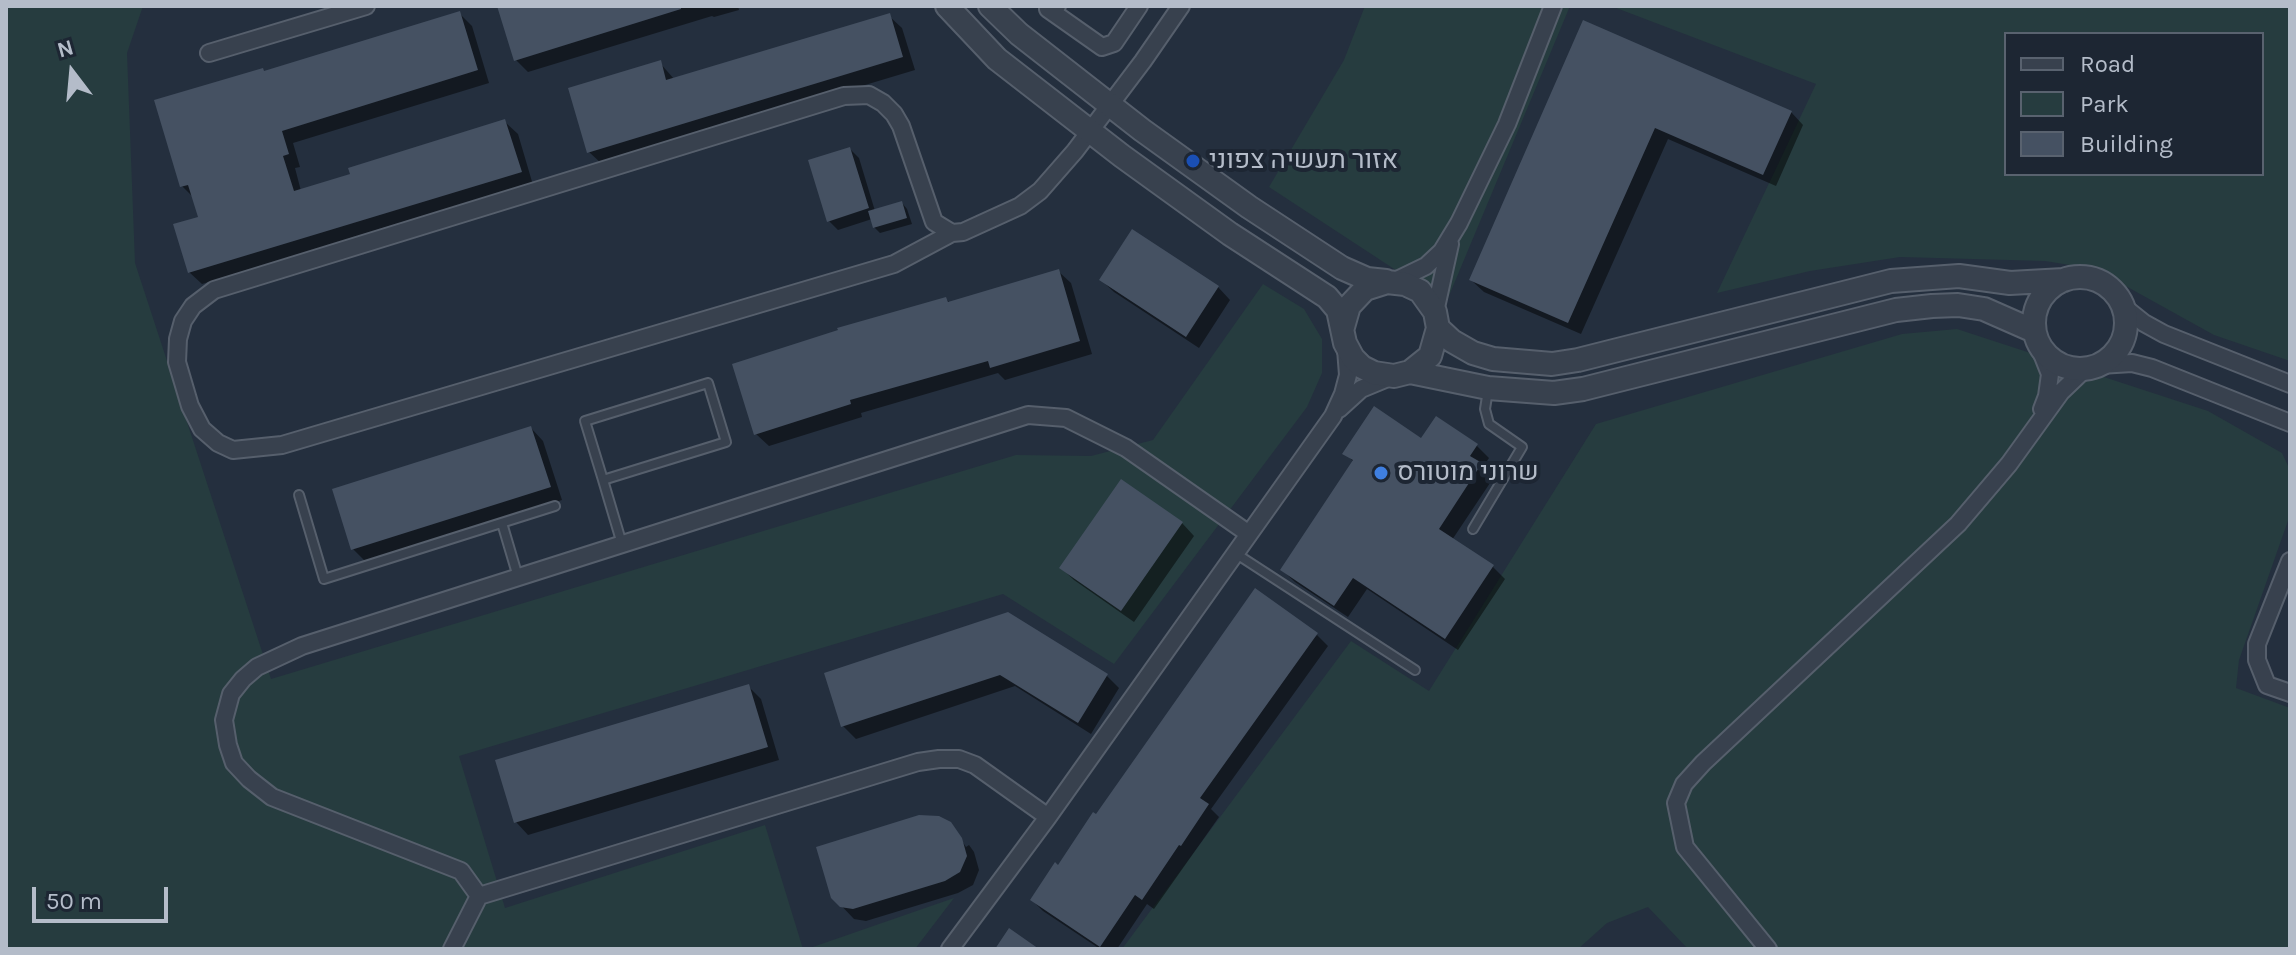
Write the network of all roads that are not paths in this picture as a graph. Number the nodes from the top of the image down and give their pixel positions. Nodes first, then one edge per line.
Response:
1 (366, 6) edge
2 (947, 6) edge
3 (990, 6) edge
4 (1057, 6) edge
5 (1139, 6) edge
6 (1553, 6) edge
7 (1175, 8) edge
8 (339, 10) edge
9 (209, 53) dead end
10 (1108, 104) junction
11 (1089, 131) junction
12 (952, 233) junction
13 (1452, 235) junction
14 (2064, 280) junction
15 (1390, 282) junction
16 (2124, 307) junction
17 (1437, 320) junction
18 (1344, 335) junction
19 (2037, 338) junction
20 (2092, 367) junction
21 (1402, 374) junction
22 (2290, 384) edge
23 (1488, 388) junction
24 (1333, 416) junction
25 (2038, 422) junction
26 (2290, 423) edge
27 (603, 480) junction
28 (299, 495) dead end
29 (555, 506) dead end
30 (502, 523) junction
31 (1473, 529) dead end
32 (1249, 534) junction
33 (622, 544) junction
34 (1235, 553) junction
35 (2290, 561) edge
36 (518, 577) junction
37 (1415, 670) dead end
38 (2290, 693) edge
39 (1048, 817) junction
40 (479, 896) junction
41 (452, 949) edge
42 (950, 949) edge
43 (1768, 949) edge

1 - 8 street
2 - 11 street
3 - 10 street
4 - 5 street
6 - 13 street
7 - 10 street
8 - 9 street
10 - 11 street
10 - 15 street
11 - 12 street
11 - 18 street
12 - 12 street
13 - 15 street
13 - 17 street
14 - 16 street
14 - 17 street
14 - 19 street
15 - 17 street
15 - 18 street
16 - 20 street
16 - 22 street
17 - 21 street
18 - 21 street
18 - 24 street
19 - 20 street
19 - 23 street
19 - 25 street
20 - 25 street
20 - 26 street
21 - 23 street
21 - 24 street
23 - 31 lane
24 - 32 street
25 - 43 street
27 - 27 lane
27 - 33 lane
28 - 30 lane
29 - 30 lane
30 - 36 lane
32 - 33 street
32 - 34 street
33 - 36 street
34 - 37 lane
34 - 39 street
35 - 38 street
36 - 40 street
39 - 40 street
39 - 42 street
40 - 41 street

